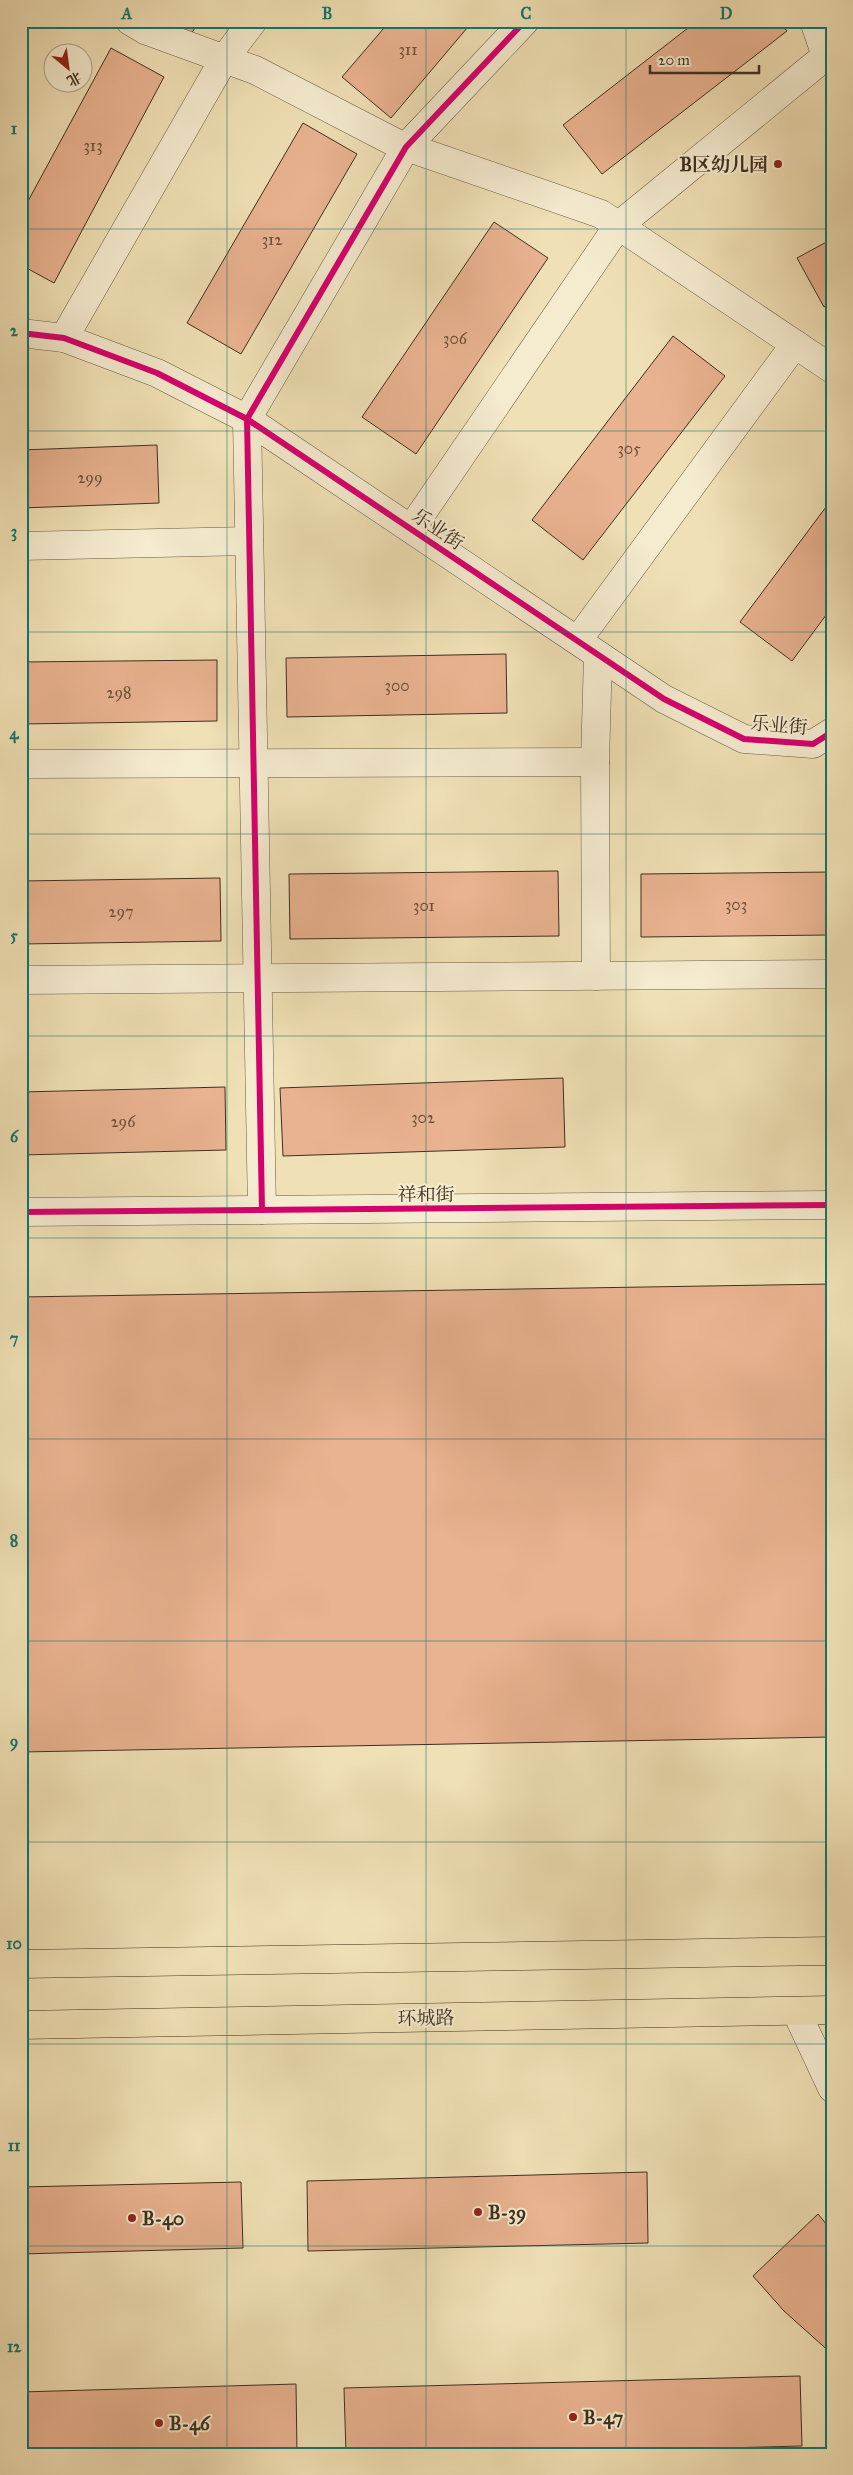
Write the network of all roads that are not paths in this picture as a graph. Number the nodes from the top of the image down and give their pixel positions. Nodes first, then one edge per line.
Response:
1 (130, 21) edge
2 (253, 21) edge
3 (525, 21) edge
4 (814, 21) edge
5 (224, 59) junction
6 (406, 147) junction
7 (618, 226) junction
8 (21, 333) edge
9 (64, 338) junction
10 (795, 344) junction
11 (832, 368) edge
12 (247, 419) junction
13 (411, 528) junction
14 (249, 541) junction
15 (21, 546) edge
16 (588, 648) junction
17 (832, 732) edge
18 (595, 762) junction
19 (21, 764) edge
20 (253, 765) junction
21 (832, 974) edge
22 (596, 976) junction
23 (258, 978) junction
24 (21, 980) edge
25 (832, 1205) edge
26 (262, 1210) junction
27 (21, 1212) edge
28 (832, 1951) edge
29 (21, 1964) edge
30 (832, 2010) edge
31 (796, 2011) junction
32 (21, 2025) edge
33 (832, 2088) edge

1 - 5 street
2 - 5 street
3 - 6 street
4 - 7 street
5 - 6 street
5 - 9 street
6 - 7 street
6 - 12 street
7 - 10 street
7 - 13 street
8 - 9 street, 乐业街
9 - 12 street, 乐业街
10 - 11 street
10 - 16 street
12 - 13 street, 乐业街
12 - 14 street
13 - 16 street, 乐业街
14 - 15 street
14 - 20 street
16 - 17 street, 乐业街
16 - 18 street
18 - 20 street
18 - 22 street
19 - 20 street
20 - 23 street
21 - 22 street
22 - 23 street
23 - 24 street
23 - 26 street
25 - 26 street, 祥和街
26 - 27 street, 祥和街
28 - 29 main road
30 - 31 main road, 环城路
31 - 32 main road, 环城路
31 - 33 street

